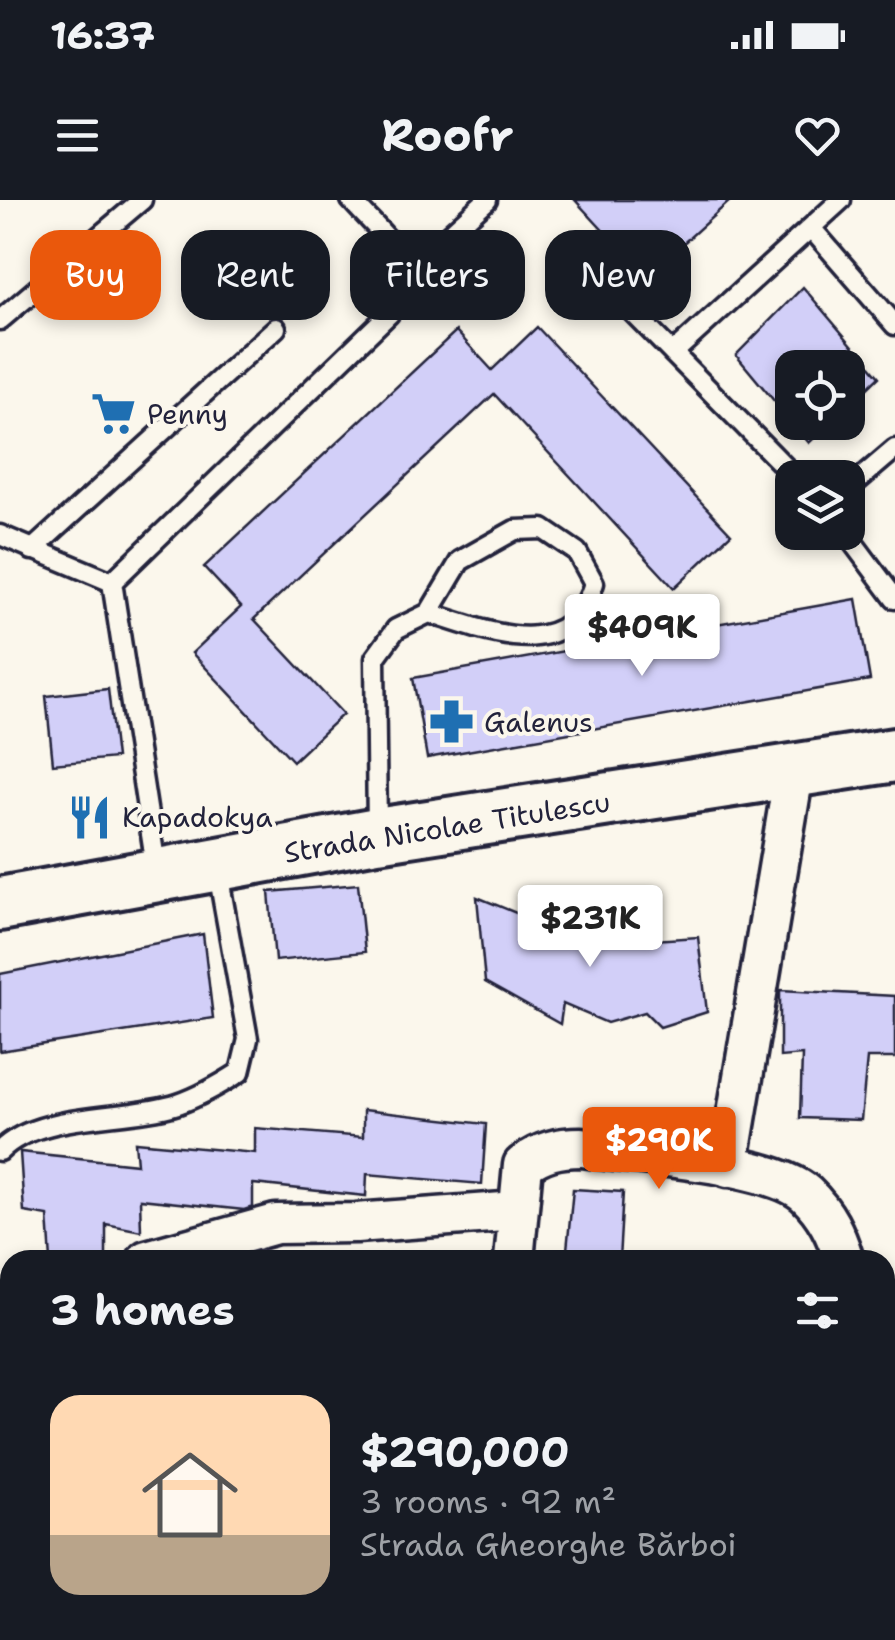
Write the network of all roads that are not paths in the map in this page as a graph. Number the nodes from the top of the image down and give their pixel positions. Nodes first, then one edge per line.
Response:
1 (142, 200) edge
2 (350, 200) edge
3 (487, 200) edge
4 (841, 200) edge
5 (811, 228) junction
6 (378, 230) edge
7 (454, 230) edge
8 (0, 320) edge
9 (383, 320) edge
10 (639, 320) edge
11 (895, 325) edge
12 (276, 328) dead end
13 (672, 353) junction
14 (895, 450) edge
15 (778, 460) edge
16 (865, 475) edge
17 (0, 535) edge
18 (32, 550) junction
19 (858, 550) edge
20 (112, 582) junction
21 (895, 600) edge
22 (430, 613) junction
23 (895, 756) edge
24 (794, 773) junction
25 (378, 835) junction
26 (217, 866) junction
27 (158, 877) junction
28 (0, 904) edge
29 (0, 1152) edge
30 (728, 1167) junction
31 (517, 1211) junction
32 (182, 1250) edge
33 (515, 1250) edge
34 (840, 1250) edge

1 - 8 lane
2 - 6 lane
3 - 7 lane
4 - 5 lane
5 - 11 lane
5 - 13 lane
9 - 20 lane
10 - 13 lane
12 - 18 lane
13 - 15 lane
14 - 16 lane
17 - 18 lane
18 - 20 lane
19 - 21 lane
20 - 27 lane
22 - 22 lane
22 - 25 lane
23 - 24 main road, Strada Nicolae Titulescu
24 - 25 main road, Strada Nicolae Titulescu
24 - 30 street
25 - 26 main road, Strada Nicolae Titulescu
26 - 27 main road, Strada Nicolae Titulescu
26 - 29 lane
27 - 28 main road, Strada Nicolae Titulescu
30 - 31 street
30 - 34 street
31 - 32 street
31 - 33 street

